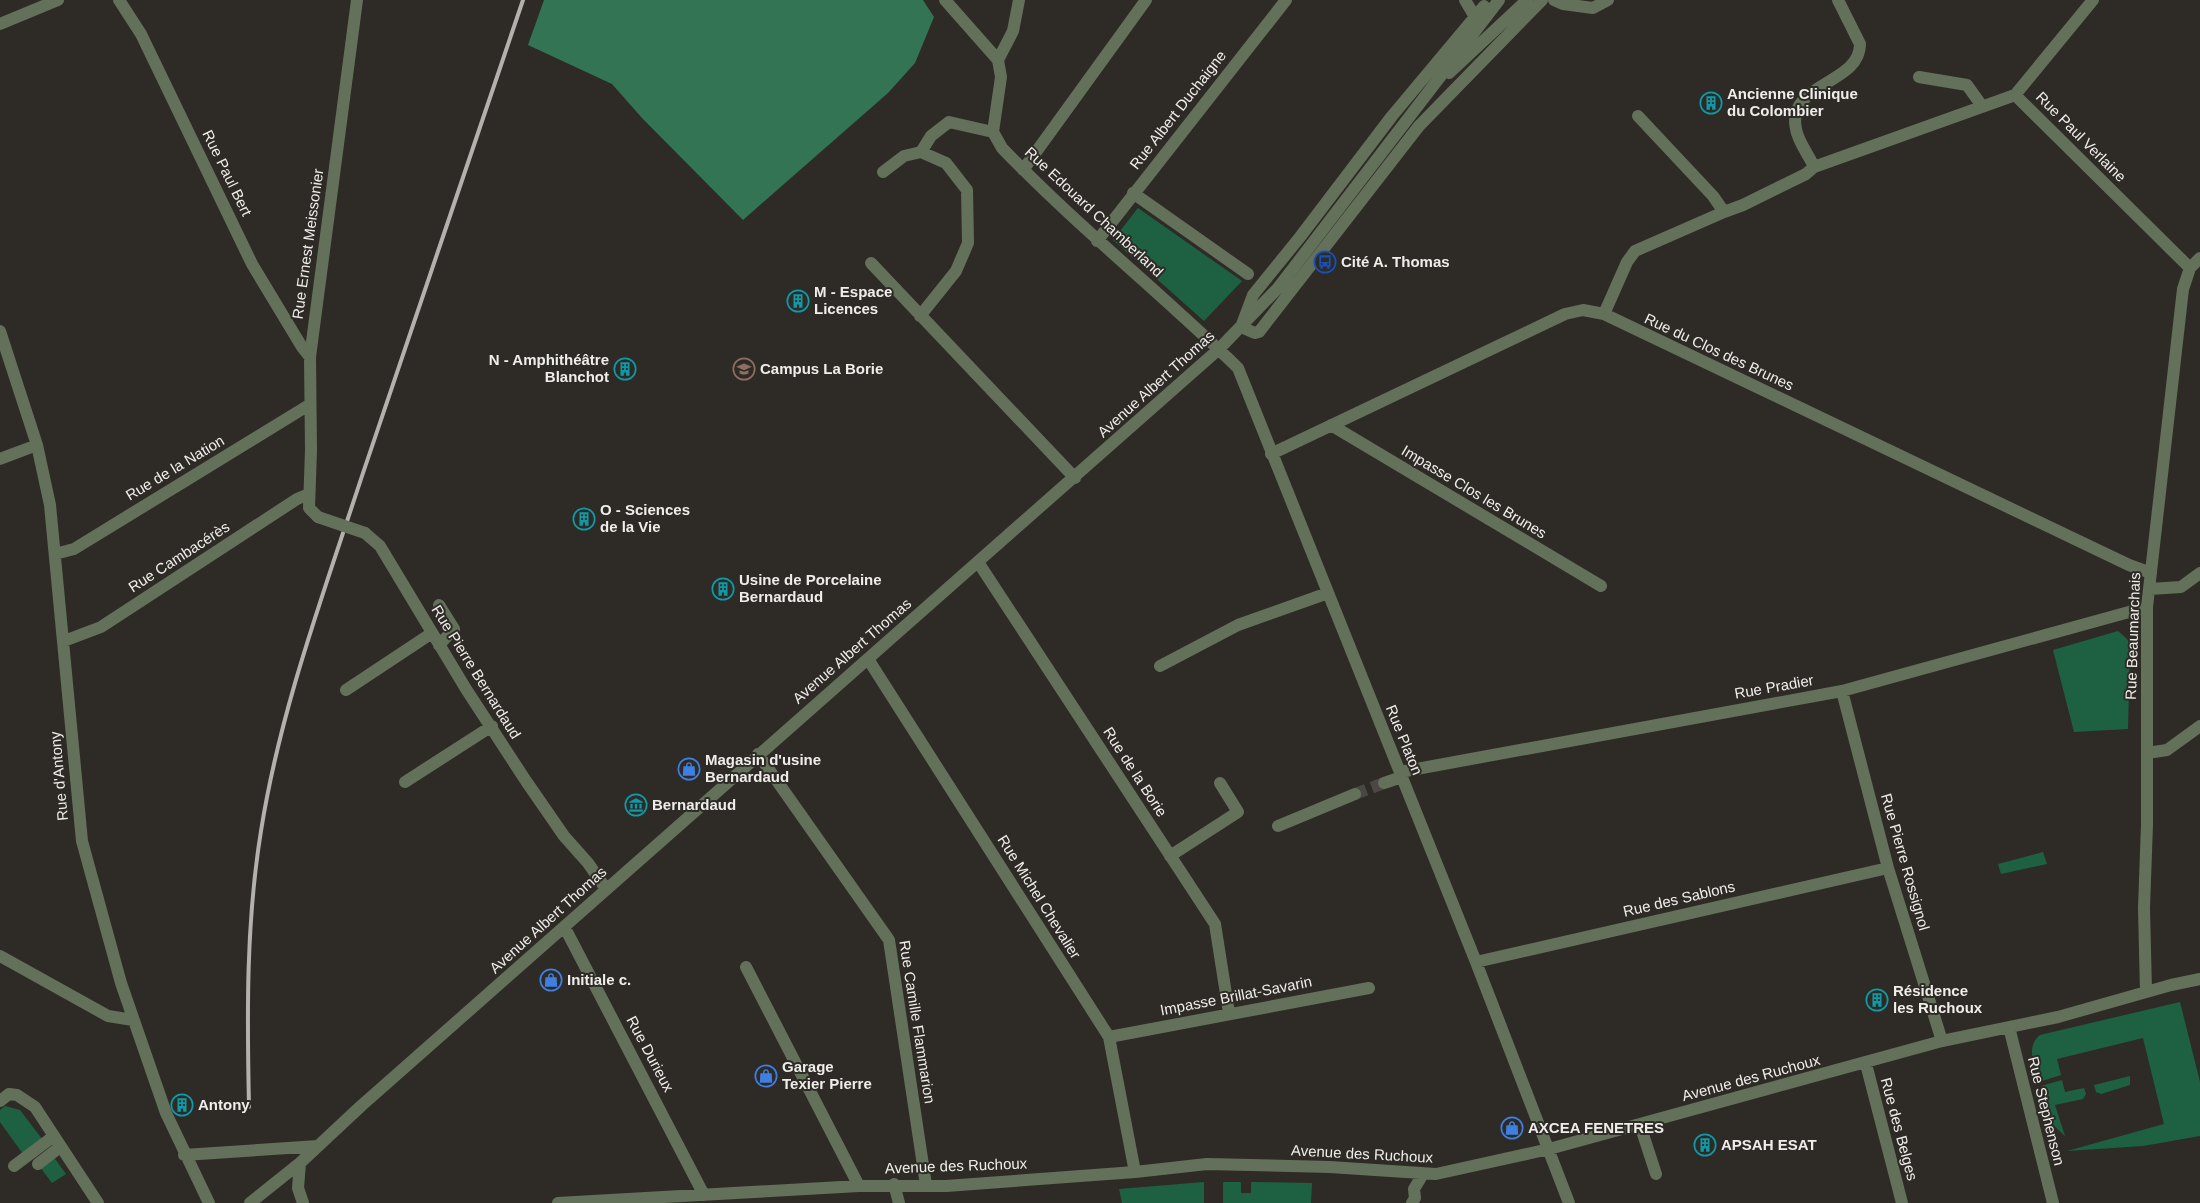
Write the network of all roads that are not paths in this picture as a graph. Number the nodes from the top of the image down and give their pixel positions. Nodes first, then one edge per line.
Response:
1 (58, 0) edge
2 (119, 0) edge
3 (357, 0) edge
4 (945, 0) edge
5 (1018, 0) edge
6 (1146, 0) edge
7 (1286, 0) edge
8 (1465, 0) edge
9 (1489, 0) edge
10 (1499, 0) edge
11 (1526, 0) edge
12 (1542, 0) edge
13 (1554, 0) edge
14 (1608, 0) edge
15 (1838, 0) edge
16 (2094, 0) edge
17 (1477, 21) junction
18 (0, 24) edge
19 (998, 60) junction
20 (1919, 77) dead end
21 (1433, 84) junction
22 (2015, 95) junction
23 (1982, 106) junction
24 (1638, 116) dead end
25 (992, 132) junction
26 (921, 152) junction
27 (1814, 167) junction
28 (1023, 170) junction
29 (883, 172) dead end
30 (1133, 193) junction
31 (1724, 212) junction
32 (1097, 240) junction
33 (2200, 258) edge
34 (871, 263) dead end
35 (2190, 268) junction
36 (1248, 274) dead end
37 (1604, 314) junction
38 (920, 316) junction
39 (1241, 327) junction
40 (0, 331) edge
41 (1219, 349) junction
42 (310, 357) junction
43 (309, 405) junction
44 (1331, 425) junction
45 (37, 445) junction
46 (1271, 454) junction
47 (0, 459) edge
48 (1075, 478) junction
49 (309, 494) junction
50 (55, 554) junction
51 (978, 562) junction
52 (2151, 573) junction
53 (2200, 573) edge
54 (1601, 586) dead end
55 (2150, 588) junction
56 (1328, 593) junction
57 (440, 605) dead end
58 (2147, 607) junction
59 (432, 633) junction
60 (64, 641) junction
61 (439, 645) junction
62 (868, 659) junction
63 (1160, 666) dead end
64 (346, 690) dead end
65 (1842, 691) junction
66 (492, 726) junction
67 (2200, 726) edge
68 (2147, 753) junction
69 (758, 754) junction
70 (1401, 774) junction
71 (405, 782) dead end
72 (1220, 783) dead end
73 (1384, 783) tunnel mouth
74 (1355, 794) tunnel mouth
75 (1278, 826) dead end
76 (1170, 856) junction
77 (1888, 868) junction
78 (606, 889) junction
79 (565, 928) junction
80 (0, 956) edge
81 (1476, 962) junction
82 (746, 967) dead end
83 (2200, 979) edge
84 (1369, 988) dead end
85 (2146, 992) junction
86 (1229, 1013) junction
87 (134, 1020) junction
88 (2009, 1027) junction
89 (1109, 1037) junction
90 (1942, 1041) junction
91 (1866, 1064) junction
92 (0, 1101) edge
93 (1640, 1124) junction
94 (57, 1142) junction
95 (318, 1146) junction
96 (1549, 1149) junction
97 (184, 1155) junction
98 (300, 1163) junction
99 (38, 1164) dead end
100 (14, 1166) dead end
101 (1135, 1172) junction
102 (1422, 1174) junction
103 (1656, 1174) dead end
104 (894, 1184) junction
105 (926, 1185) junction
106 (859, 1186) junction
107 (704, 1195) junction
108 (740, 1198) edge
109 (1415, 1201) edge
110 (595, 1202) edge
111 (98, 1203) edge
112 (209, 1203) edge
113 (250, 1203) edge
114 (303, 1203) edge
115 (558, 1203) edge
116 (900, 1203) edge
117 (1569, 1203) edge
118 (1902, 1203) edge
119 (2053, 1203) edge

1 - 18 street
2 - 42 street, Rue Paul Bert
3 - 42 street, Rue Ernest Meissonier
4 - 19 street
5 - 19 street
6 - 28 street
7 - 30 street, Rue Albert Duchaigne
8 - 17 street
9 - 17 street
10 - 17 street, Avenue Albert Thomas
11 - 21 street, Avenue Albert Thomas
12 - 39 street
13 - 14 street
15 - 27 street
16 - 22 street, Rue Paul Verlaine
17 - 21 street, Avenue Albert Thomas
17 - 39 street
19 - 25 street
20 - 23 street
21 - 39 street, Avenue Albert Thomas
22 - 23 street
22 - 35 street, Rue Paul Verlaine
23 - 27 street
24 - 31 street
25 - 26 street
25 - 28 street, Rue Edouard Chamberland
26 - 29 street
26 - 38 street
27 - 31 street
28 - 32 street, Rue Edouard Chamberland
30 - 32 street, Rue Albert Duchaigne
30 - 36 street
31 - 37 street
32 - 41 street, Rue Edouard Chamberland
33 - 35 street, Rue Beaumarchais
34 - 38 street
35 - 52 street, Rue Beaumarchais
37 - 44 street, Rue du Clos des Brunes
37 - 52 street, Rue du Clos des Brunes
38 - 48 street
39 - 41 street, Avenue Albert Thomas
40 - 45 street, Rue d'Antony
41 - 46 street, Rue Platon
41 - 48 street, Avenue Albert Thomas
42 - 43 street, Rue Ernest Meissonier
43 - 49 street, Rue Ernest Meissonier
43 - 50 street, Rue de la Nation
44 - 46 street, Rue du Clos des Brunes
44 - 54 street, Impasse Clos les Brunes
45 - 47 street
45 - 50 street, Rue d'Antony
46 - 56 street, Rue Platon
48 - 51 street, Avenue Albert Thomas
49 - 59 street, Rue Pierre Bernardaud, bridge
49 - 60 street, Rue Cambacérès
50 - 60 street, Rue d'Antony
51 - 62 street, Avenue Albert Thomas
51 - 76 street, Rue de la Borie
52 - 55 street, Rue Beaumarchais
53 - 55 street
55 - 58 street, Rue Beaumarchais
56 - 63 street
56 - 70 street, Rue Platon
57 - 61 street
58 - 65 street, Rue Pradier
58 - 68 street, Rue Beaumarchais
59 - 61 street, Rue Pierre Bernardaud
59 - 64 street
60 - 87 street, Rue d'Antony
61 - 66 street, Rue Pierre Bernardaud
62 - 69 street, Avenue Albert Thomas
62 - 89 street, Rue Michel Chevalier
65 - 70 street, Rue Pradier
65 - 77 street, Rue Pierre Rossignol
66 - 71 street
66 - 78 street, Rue Pierre Bernardaud
67 - 68 street
68 - 85 street, Rue Beaumarchais
69 - 78 street, Avenue Albert Thomas
69 - 105 street, Rue Camille Flammarion
70 - 73 street, Rue Pradier
70 - 81 street, Rue Platon
72 - 76 street
74 - 75 street
76 - 86 street, Rue de la Borie
77 - 81 street, Rue des Sablons
77 - 90 street, Rue Pierre Rossignol
78 - 79 street, Avenue Albert Thomas
79 - 95 street, Avenue Albert Thomas
79 - 107 street, Rue Durieux
80 - 87 street
81 - 96 street, Rue Platon
82 - 106 street
83 - 85 street, Avenue des Ruchoux
84 - 86 street, Impasse Brillat-Savarin
85 - 88 street, Avenue des Ruchoux
86 - 89 street, Impasse Brillat-Savarin
87 - 97 street, Rue d'Antony
88 - 90 street, Avenue des Ruchoux
88 - 119 street, Rue Stephenson
89 - 101 street, Rue Michel Chevalier
90 - 91 street, Avenue des Ruchoux
91 - 93 street, Avenue des Ruchoux
91 - 118 street, Rue des Belges
92 - 94 street
93 - 96 street, Avenue des Ruchoux
93 - 103 street
94 - 99 street
94 - 100 street
94 - 111 street
95 - 97 street
95 - 98 street, Avenue Albert Thomas
96 - 102 street, Avenue des Ruchoux
96 - 117 street, Rue Platon
97 - 112 street, Rue d'Antony
98 - 113 street, Avenue Albert Thomas
98 - 114 street
101 - 102 street, Avenue des Ruchoux
101 - 105 street, Avenue des Ruchoux
102 - 109 street
104 - 105 street, Avenue des Ruchoux
104 - 106 street, Avenue des Ruchoux
104 - 116 street
106 - 108 street, Avenue des Ruchoux
107 - 108 street, Avenue des Ruchoux
107 - 110 street, Avenue des Ruchoux
110 - 115 street, Avenue des Ruchoux

